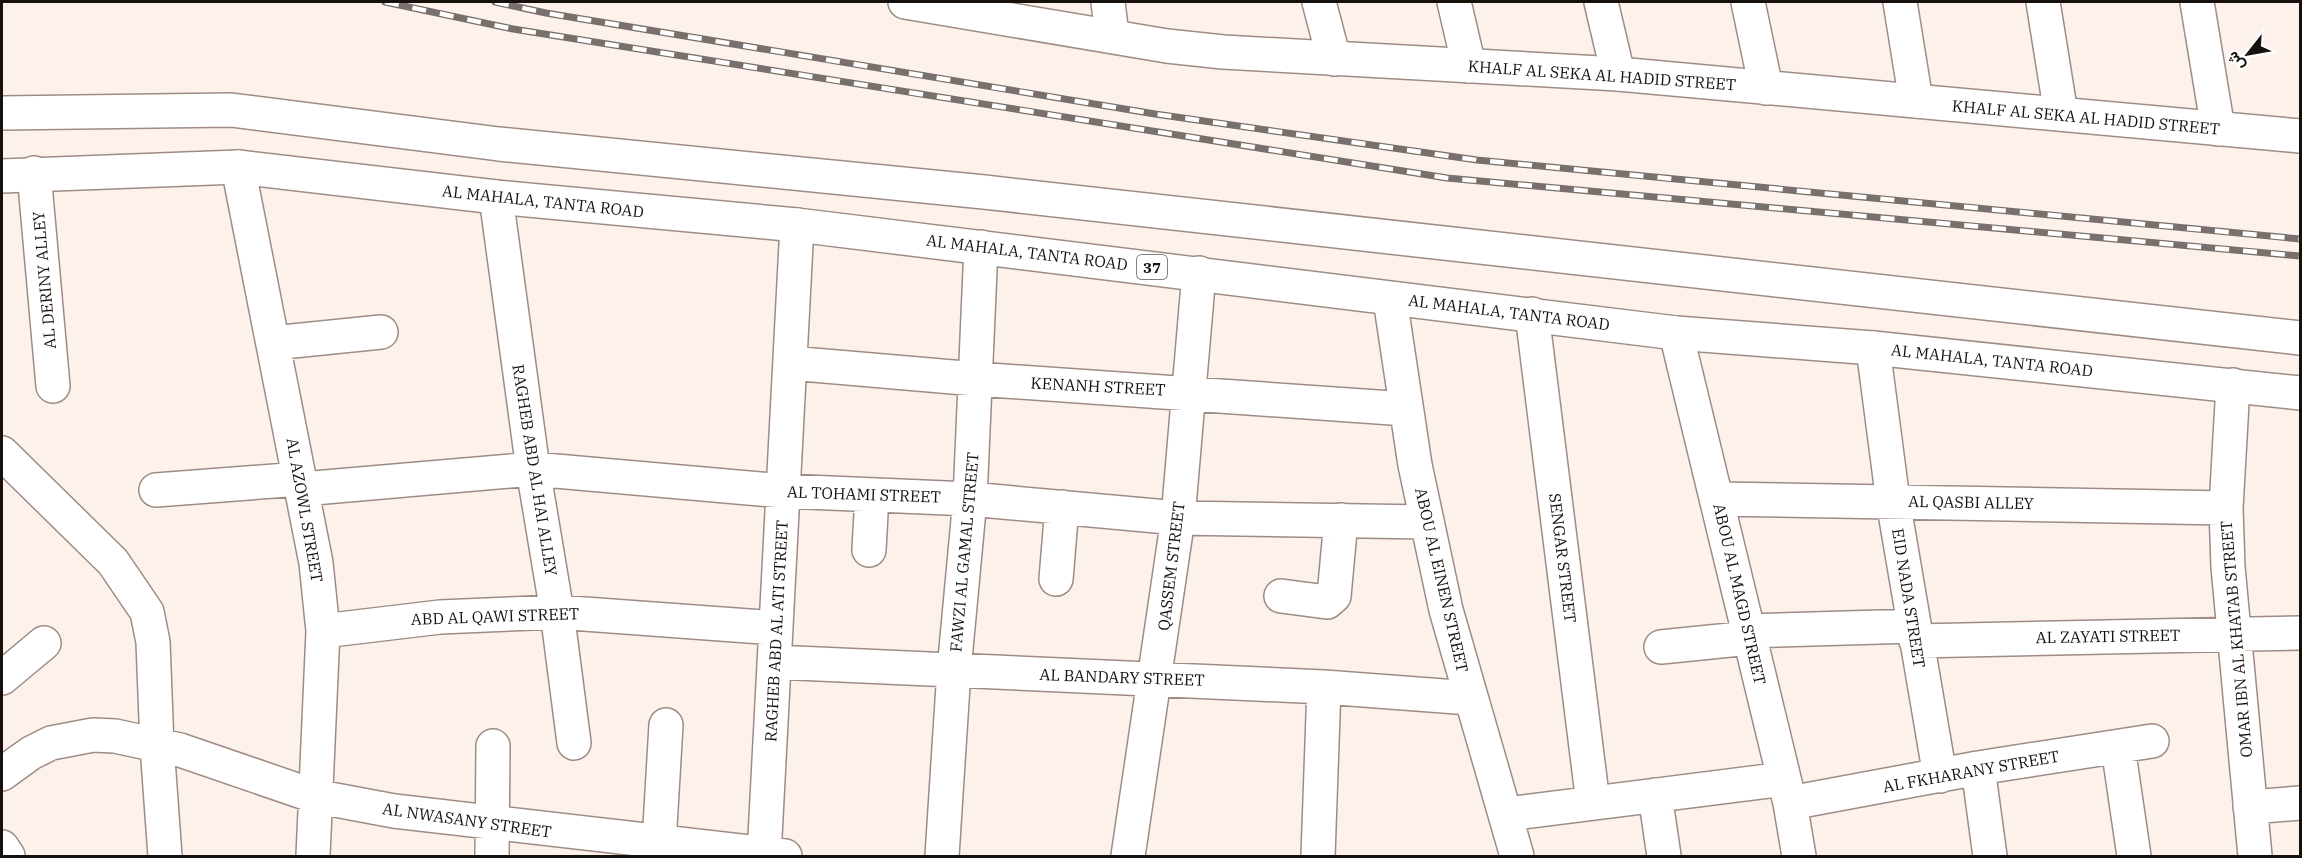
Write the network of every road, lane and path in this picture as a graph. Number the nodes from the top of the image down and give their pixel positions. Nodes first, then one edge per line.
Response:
1 (905, 2) edge
2 (1108, 2) edge
3 (1319, 2) edge
4 (1454, 2) edge
5 (1600, 2) edge
6 (1748, 2) edge
7 (1900, 2) edge
8 (2043, 2) edge
9 (2197, 2) edge
10 (979, 8) edge
11 (1112, 36) junction
12 (1334, 59) junction
13 (1469, 66) junction
14 (1618, 74) junction
15 (1766, 88) junction
16 (1916, 101) junction
17 (2, 113) edge
18 (2061, 114) junction
19 (2218, 129) junction
20 (2301, 136) edge
21 (238, 167) junction
22 (34, 173) junction
23 (2, 176) edge
24 (496, 197) junction
25 (797, 225) junction
26 (981, 247) junction
27 (1199, 273) junction
28 (1390, 298) junction
29 (1532, 314) junction
30 (381, 332) dead end
31 (1676, 333) junction
32 (2301, 338) edge
33 (273, 343) junction
34 (1873, 348) junction
35 (790, 363) junction
36 (976, 379) junction
37 (2233, 385) junction
38 (53, 387) dead end
39 (1188, 392) junction
40 (2301, 393) edge
41 (1406, 409) junction
42 (2, 453) edge
43 (533, 469) junction
44 (301, 484) junction
45 (156, 490) dead end
46 (783, 491) junction
47 (872, 495) junction
48 (970, 499) junction
49 (1717, 499) junction
50 (1893, 501) junction
51 (1062, 507) junction
52 (2226, 508) junction
53 (1179, 518) junction
54 (1341, 520) junction
55 (1426, 522) junction
56 (869, 550) dead end
57 (1056, 579) dead end
58 (1281, 596) dead end
59 (557, 612) junction
60 (776, 628) junction
61 (323, 631) junction
62 (1915, 633) junction
63 (2232, 633) junction
64 (2301, 633) edge
65 (1749, 634) junction
66 (44, 643) dead end
67 (1661, 646) dead end
68 (774, 662) junction
69 (954, 670) junction
70 (2, 678) edge
71 (1157, 679) junction
72 (1324, 687) junction
73 (1470, 698) junction
74 (666, 725) dead end
75 (2152, 741) dead end
76 (574, 743) dead end
77 (157, 746) junction
78 (493, 746) dead end
79 (2118, 747) junction
80 (1978, 768) junction
81 (2, 774) edge
82 (1940, 776) junction
83 (1787, 791) junction
84 (1655, 795) junction
85 (314, 796) junction
86 (1593, 803) junction
87 (2301, 803) edge
88 (2250, 807) junction
89 (1507, 814) junction
90 (492, 824) junction
91 (2, 847) edge
92 (654, 847) edge
93 (8, 856) edge
94 (165, 856) edge
95 (313, 856) edge
96 (492, 856) edge
97 (771, 856) edge
98 (942, 856) edge
99 (1128, 856) edge
100 (1318, 856) edge
101 (1517, 856) edge
102 (1664, 856) edge
103 (1799, 856) edge
104 (1990, 856) edge
105 (2134, 856) edge
106 (2255, 856) edge

1 - 10 street, KHALF AL SEKA AL HADID STREET
2 - 11 street
3 - 12 street
4 - 13 street
5 - 14 street
6 - 15 street
7 - 16 street
8 - 18 street
9 - 19 street
10 - 11 street, KHALF AL SEKA AL HADID STREET
11 - 12 street, KHALF AL SEKA AL HADID STREET
12 - 13 street, KHALF AL SEKA AL HADID STREET
13 - 14 street, KHALF AL SEKA AL HADID STREET
14 - 15 street, KHALF AL SEKA AL HADID STREET
15 - 16 street, KHALF AL SEKA AL HADID STREET
16 - 18 street, KHALF AL SEKA AL HADID STREET
17 - 32 street
18 - 19 street, KHALF AL SEKA AL HADID STREET
19 - 20 street, KHALF AL SEKA AL HADID STREET
21 - 22 street, AL MAHALA, TANTA ROAD / 37
21 - 24 street, AL MAHALA, TANTA ROAD / 37
21 - 33 street, AL AZOWL STREET
22 - 23 street, AL MAHALA, TANTA ROAD / 37
22 - 38 street, AL DERINY ALLEY
24 - 25 street, AL MAHALA, TANTA ROAD / 37
24 - 43 street, RAGHEB ABD AL HAI ALLEY
25 - 26 street, AL MAHALA, TANTA ROAD / 37
25 - 35 street, RAGHEB ABD AL ATI STREET
26 - 27 street, AL MAHALA, TANTA ROAD / 37
26 - 36 street, FAWZI AL GAMAL STREET
27 - 28 street, AL MAHALA, TANTA ROAD / 37
27 - 39 street, QASSEM STREET
28 - 29 street, AL MAHALA, TANTA ROAD / 37
28 - 41 street, ABOU AL EINEN STREET
29 - 31 street, AL MAHALA, TANTA ROAD / 37
29 - 86 street, SENGAR STREET
30 - 33 street
31 - 34 street, AL MAHALA, TANTA ROAD / 37
31 - 49 street, ABOU AL MAGD STREET
33 - 44 street, AL AZOWL STREET
34 - 37 street, AL MAHALA, TANTA ROAD / 37
34 - 50 street, EID NADA STREET
35 - 36 street, KENANH STREET
35 - 46 street, RAGHEB ABD AL ATI STREET
36 - 39 street, KENANH STREET
36 - 48 street, FAWZI AL GAMAL STREET
37 - 40 street, AL MAHALA, TANTA ROAD / 37
37 - 52 street, OMAR IBN AL KHATAB STREET
39 - 41 street, KENANH STREET
39 - 53 street, QASSEM STREET
41 - 55 street, ABOU AL EINEN STREET
42 - 77 street
43 - 44 street, AL TOHAMI STREET
43 - 46 street, AL TOHAMI STREET
43 - 59 street, RAGHEB ABD AL HAI ALLEY
44 - 45 street, AL TOHAMI STREET
44 - 61 street, AL AZOWL STREET
46 - 47 street, AL TOHAMI STREET
46 - 60 street, RAGHEB ABD AL ATI STREET
47 - 48 street, AL TOHAMI STREET
47 - 56 street
48 - 51 street, AL TOHAMI STREET
48 - 69 street, FAWZI AL GAMAL STREET
49 - 50 street, AL QASBI ALLEY
49 - 65 street, ABOU AL MAGD STREET
50 - 52 street, AL QASBI ALLEY
50 - 62 street, EID NADA STREET
51 - 53 street, AL TOHAMI STREET
51 - 57 street
52 - 63 street, OMAR IBN AL KHATAB STREET
53 - 54 street, AL TOHAMI STREET
53 - 71 street, QASSEM STREET
54 - 55 street, AL TOHAMI STREET
54 - 58 street
55 - 73 street, ABOU AL EINEN STREET
59 - 60 street, ABD AL QAWI STREET
59 - 61 street, ABD AL QAWI STREET
59 - 76 street, RAGHEB ABD AL HAI ALLEY
60 - 68 street, RAGHEB ABD AL ATI STREET
61 - 85 street, AL AZOWL STREET
62 - 63 street, AL ZAYATI STREET
62 - 65 street, AL ZAYATI STREET
62 - 82 street, EID NADA STREET
63 - 64 street, AL ZAYATI STREET
63 - 88 street, OMAR IBN AL KHATAB STREET
65 - 67 street, AL ZAYATI STREET
65 - 83 street, ABOU AL MAGD STREET
66 - 70 street
68 - 69 street, AL BANDARY STREET
68 - 97 street, RAGHEB ABD AL ATI STREET
69 - 71 street, AL BANDARY STREET
69 - 98 street, FAWZI AL GAMAL STREET
71 - 72 street, AL BANDARY STREET
71 - 99 street, QASSEM STREET
72 - 73 street, AL BANDARY STREET
72 - 100 street
73 - 89 street, ABOU AL EINEN STREET
74 - 92 street
75 - 79 street, AL FKHARANY STREET
77 - 81 street, AL NWASANY STREET
77 - 85 street, AL NWASANY STREET
77 - 94 street
78 - 90 street
79 - 80 street, AL FKHARANY STREET
79 - 105 street
80 - 82 street, AL FKHARANY STREET
80 - 104 street
82 - 83 street, AL FKHARANY STREET
83 - 84 street, AL FKHARANY STREET
83 - 103 street, ABOU AL MAGD STREET
84 - 86 street, AL FKHARANY STREET
84 - 102 street
85 - 90 street, AL NWASANY STREET
85 - 95 street, AL AZOWL STREET
86 - 89 street, AL FKHARANY STREET
87 - 88 street
88 - 106 street, OMAR IBN AL KHATAB STREET
89 - 101 street, ABOU AL EINEN STREET
90 - 92 street, AL NWASANY STREET
90 - 96 street
91 - 93 street
92 - 97 street, AL NWASANY STREET

